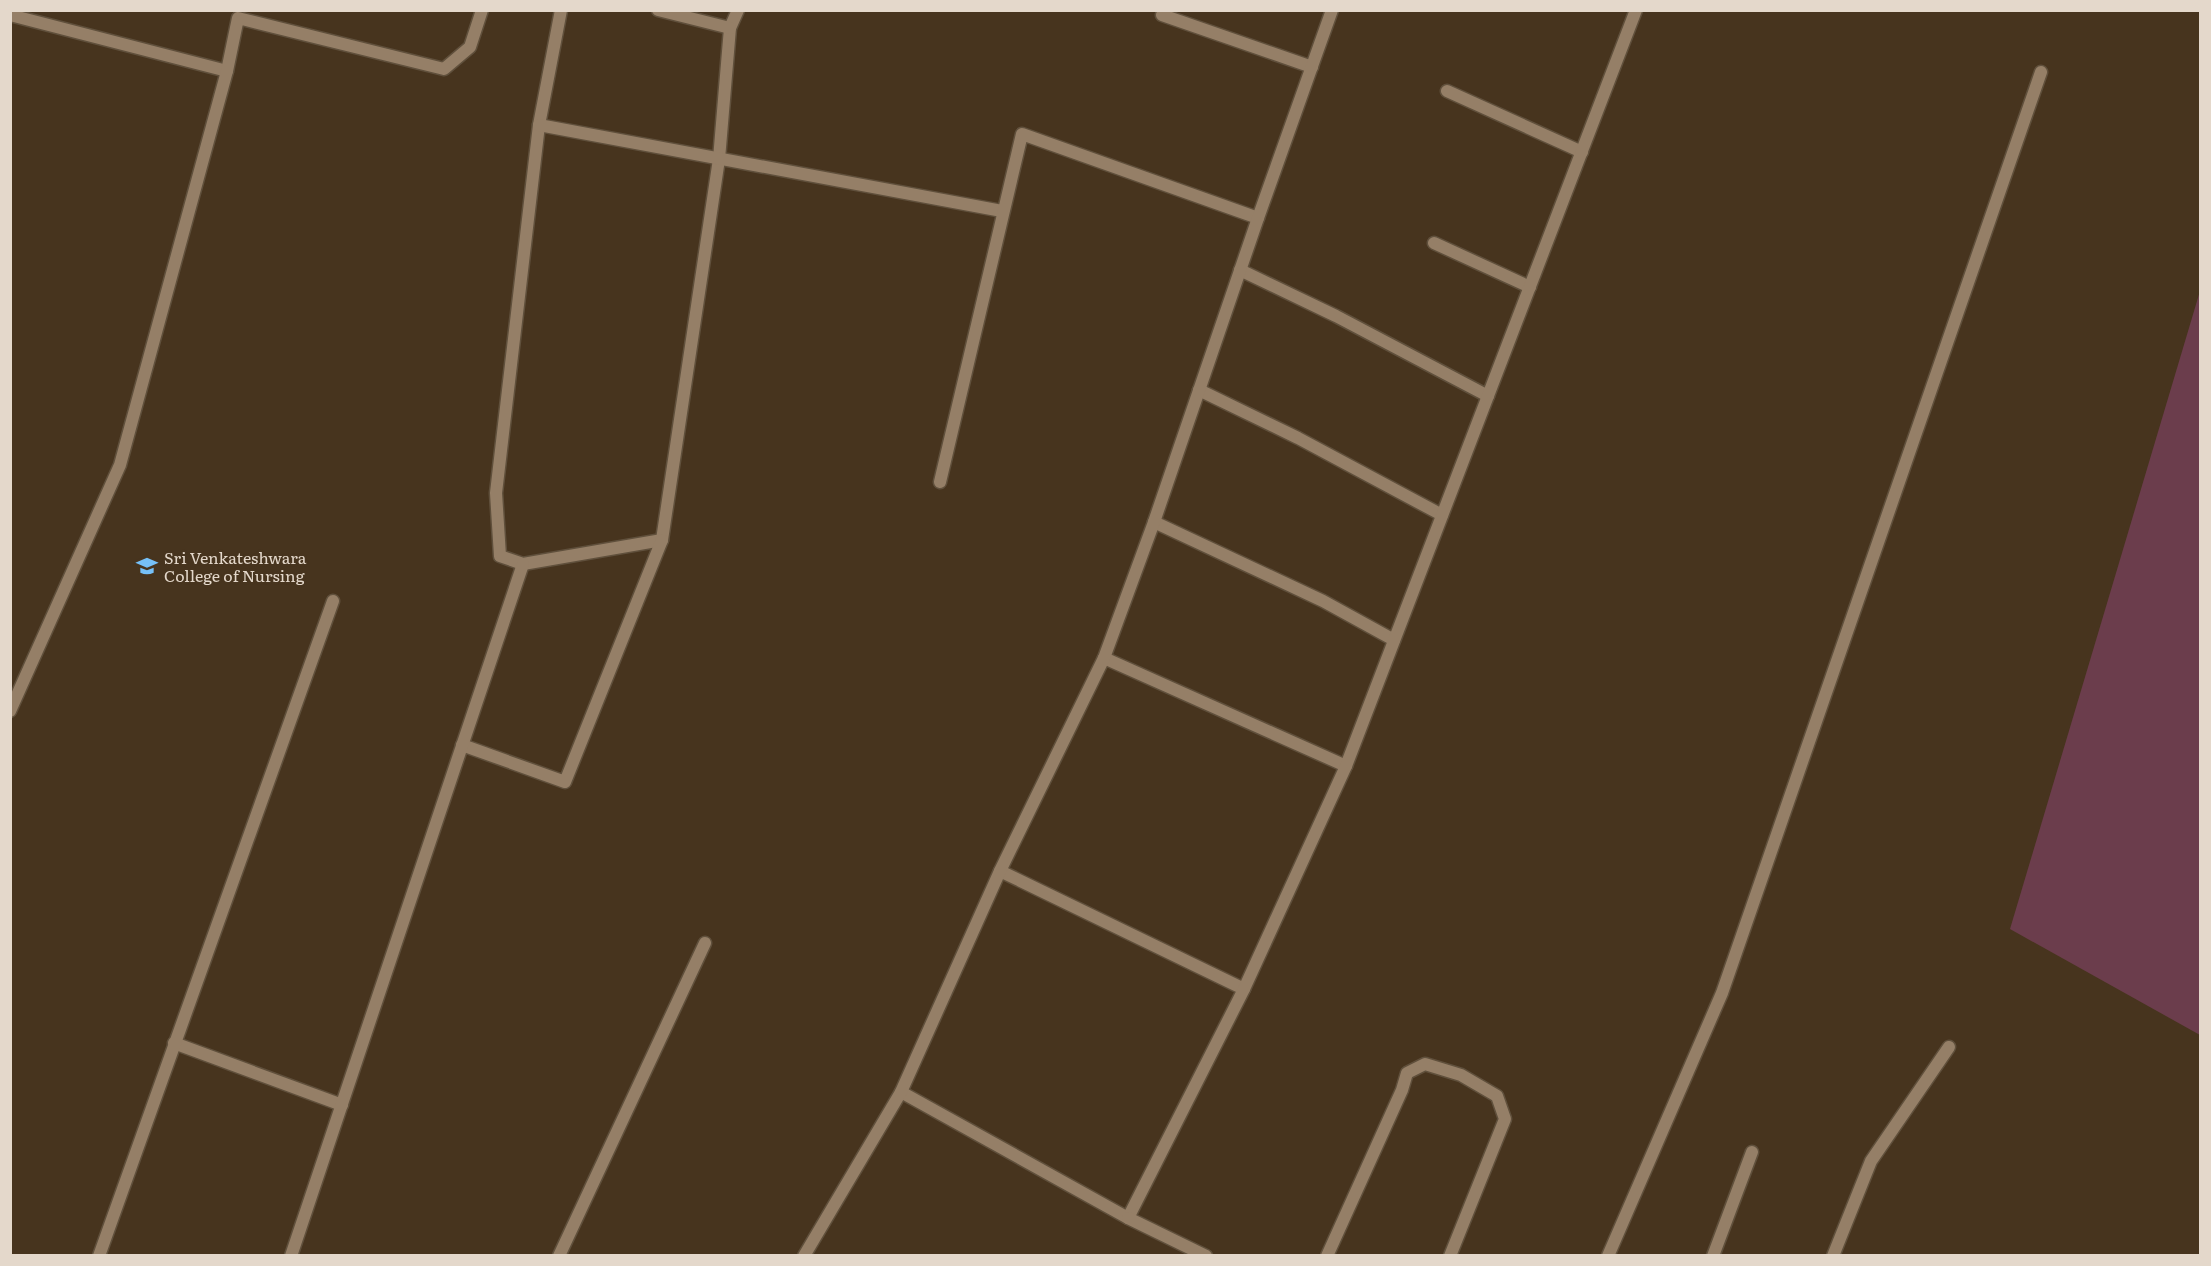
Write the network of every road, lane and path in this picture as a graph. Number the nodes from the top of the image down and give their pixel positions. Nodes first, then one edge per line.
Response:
1 (482, 10) edge
2 (561, 10) edge
3 (658, 10) edge
4 (738, 10) edge
5 (1332, 10) edge
6 (1636, 10) edge
7 (235, 14) edge
8 (10, 15) edge
9 (1162, 15) dead end
10 (730, 28) junction
11 (1312, 67) junction
12 (227, 71) junction
13 (2042, 72) dead end
14 (1447, 91) dead end
15 (539, 125) junction
16 (1582, 152) junction
17 (719, 159) junction
18 (1002, 211) junction
19 (1258, 218) junction
20 (1434, 243) dead end
21 (1240, 270) junction
22 (1530, 287) junction
23 (1200, 390) junction
24 (1488, 396) junction
25 (940, 482) dead end
26 (1442, 515) junction
27 (1154, 522) junction
28 (662, 540) junction
29 (523, 564) junction
30 (333, 601) dead end
31 (1394, 640) junction
32 (1104, 658) junction
33 (10, 711) edge
34 (462, 745) junction
35 (1346, 766) junction
36 (1000, 871) junction
37 (705, 943) dead end
38 (1244, 989) junction
39 (174, 1043) junction
40 (1949, 1047) dead end
41 (901, 1092) junction
42 (342, 1105) junction
43 (1752, 1152) dead end
44 (1128, 1218) junction
45 (99, 1256) edge
46 (291, 1256) edge
47 (559, 1256) edge
48 (804, 1256) edge
49 (1206, 1256) edge
50 (1327, 1256) edge
51 (1450, 1256) edge
52 (1608, 1256) edge
53 (1713, 1256) edge
54 (1833, 1256) edge

1 - 7 street
2 - 15 street
3 - 10 street
4 - 10 street
5 - 11 street
6 - 16 street
7 - 12 street
8 - 12 street
9 - 11 street
10 - 17 street
11 - 19 street
12 - 33 street
13 - 52 street
14 - 16 street
15 - 17 street
15 - 29 street
16 - 22 street
17 - 18 street
17 - 28 street
18 - 19 street
18 - 25 street
19 - 21 street
20 - 22 street
21 - 23 street
21 - 24 street
22 - 24 street
23 - 26 street
23 - 27 street
24 - 26 street
26 - 31 street
27 - 31 street
27 - 32 street
28 - 29 street
28 - 34 street
29 - 34 street
30 - 39 street
31 - 35 street
32 - 35 street
32 - 36 street
34 - 42 street
35 - 38 street
36 - 38 street
36 - 41 street
37 - 47 street
38 - 44 street
39 - 42 street
39 - 45 street
40 - 54 street
41 - 44 street
41 - 48 street
42 - 46 street
43 - 53 street
44 - 49 street
50 - 51 street

